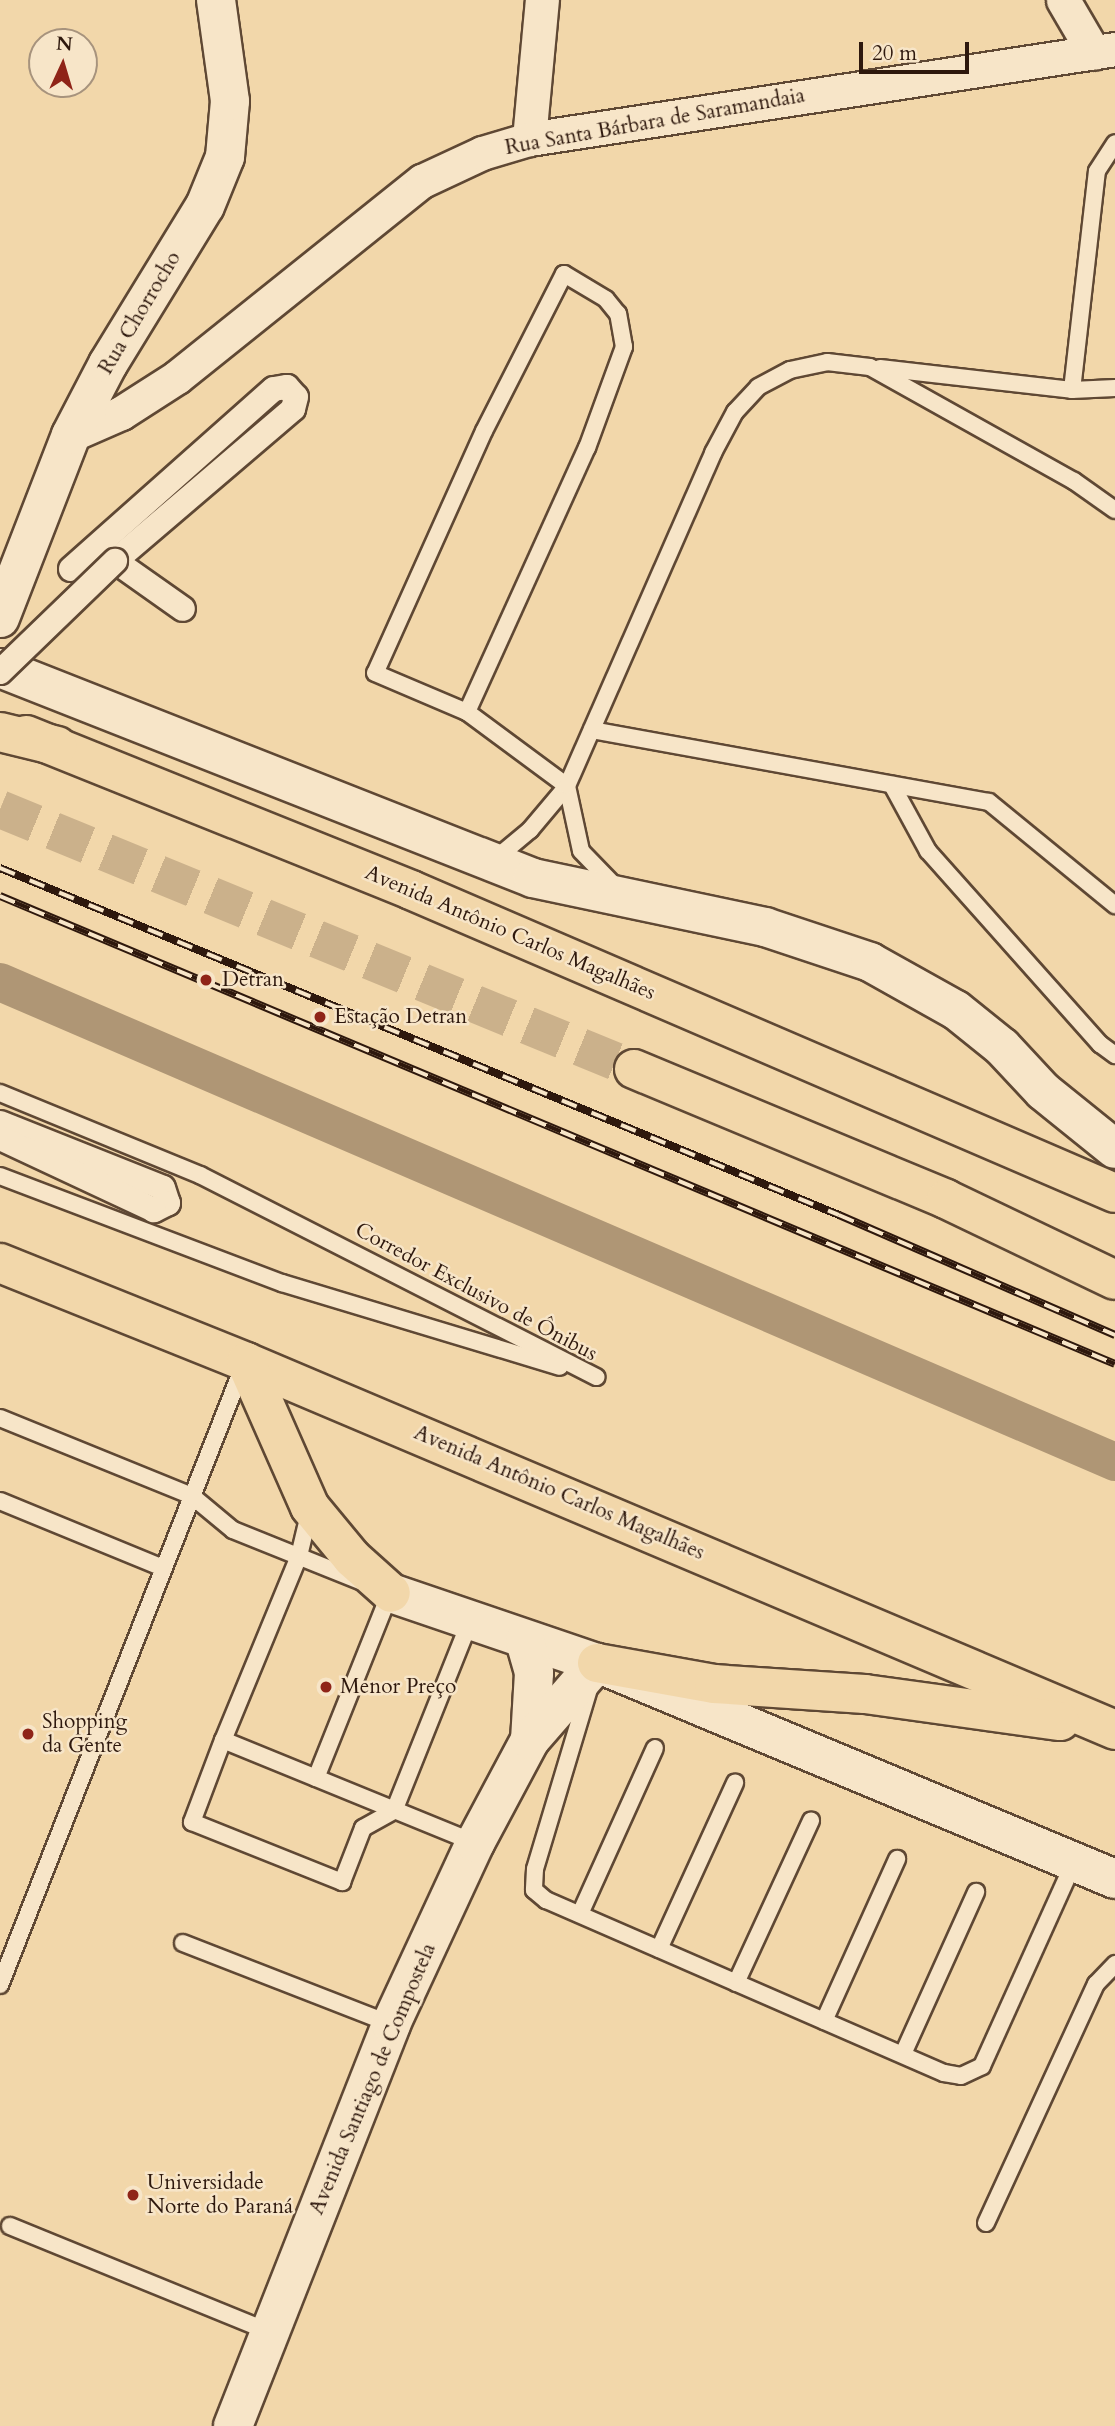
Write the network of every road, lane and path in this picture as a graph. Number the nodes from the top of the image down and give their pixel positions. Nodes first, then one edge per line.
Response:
1 (216, 0) edge
2 (542, 0) edge
3 (1063, 0) edge
4 (1104, 51) edge
5 (529, 139) junction
6 (1115, 143) edge
7 (870, 367) junction
8 (1115, 388) edge
9 (1072, 390) junction
10 (71, 435) junction
11 (1115, 510) edge
12 (115, 561) junction
13 (71, 569) dead end
14 (183, 609) dead end
15 (0, 618) edge
16 (0, 670) edge
17 (467, 712) junction
18 (0, 725) edge
19 (592, 730) junction
20 (0, 732) edge
21 (57, 746) junction
22 (892, 785) junction
23 (567, 786) junction
24 (490, 863) junction
25 (638, 904) junction
26 (1115, 905) edge
27 (1115, 1055) edge
28 (634, 1069) tunnel mouth
29 (0, 1093) edge
30 (0, 1123) edge
31 (0, 1138) edge
32 (1115, 1149) edge
33 (0, 1176) edge
34 (1115, 1193) edge
35 (0, 1264) edge
36 (1115, 1280) edge
37 (246, 1362) junction
38 (0, 1418) edge
39 (192, 1496) junction
40 (0, 1501) edge
41 (310, 1507) junction
42 (299, 1556) junction
43 (163, 1568) junction
44 (391, 1593) junction
45 (470, 1621) junction
46 (525, 1641) junction
47 (597, 1663) junction
48 (1115, 1730) edge
49 (223, 1740) junction
50 (530, 1740) junction
51 (655, 1748) dead end
52 (316, 1778) junction
53 (734, 1783) dead end
54 (394, 1811) junction
55 (811, 1821) dead end
56 (475, 1843) junction
57 (897, 1859) dead end
58 (1075, 1860) junction
59 (1115, 1879) edge
60 (976, 1892) dead end
61 (580, 1914) junction
62 (183, 1942) dead end
63 (659, 1949) junction
64 (1113, 1969) edge
65 (736, 1983) junction
66 (0, 1985) edge
67 (824, 2021) junction
68 (391, 2024) junction
69 (903, 2054) junction
70 (986, 2223) dead end
71 (10, 2226) dead end
72 (270, 2332) junction
73 (233, 2426) edge

1 - 10 street, Rua Chorrocho
2 - 5 street
3 - 4 street
4 - 5 street, Rua Santa Bárbara de Saramandaia
5 - 10 street, Rua Santa Bárbara de Saramandaia
6 - 9 lane
7 - 9 lane
7 - 11 lane
7 - 19 lane
8 - 9 lane
10 - 15 street, Rua Chorrocho
12 - 13 street
12 - 14 street
12 - 16 street, bridge
16 - 24 street
17 - 17 lane
17 - 23 lane
18 - 21 main road
19 - 22 lane
19 - 23 lane
20 - 21 main road
21 - 34 main road, Avenida Antônio Carlos Magalhães
22 - 26 lane
22 - 27 lane
23 - 24 lane
23 - 25 lane
24 - 25 street
25 - 32 street
28 - 36 main road
29 - 33 lane, Corredor Exclusivo de Ônibus
30 - 31 street
35 - 37 main road, Avenida Antônio Carlos Magalhães
37 - 39 lane
37 - 41 main road
37 - 48 main road, Avenida Antônio Carlos Magalhães
38 - 39 lane
39 - 42 lane
39 - 43 lane
40 - 43 lane
41 - 42 lane
41 - 44 main road
42 - 44 lane
42 - 49 lane
43 - 66 lane
44 - 45 street
44 - 52 lane
45 - 46 street
45 - 54 lane
46 - 47 street
46 - 50 street, Avenida Santiago de Compostela
47 - 48 main road
47 - 50 street, Avenida Santiago de Compostela
47 - 58 street
47 - 61 lane
49 - 52 lane
49 - 54 lane
50 - 56 street, Avenida Santiago de Compostela
51 - 61 lane
52 - 54 lane
53 - 63 lane
54 - 56 lane
55 - 65 lane
56 - 68 street, Avenida Santiago de Compostela
57 - 67 lane
58 - 59 street
58 - 69 lane
60 - 69 lane
61 - 63 lane
62 - 68 lane
63 - 65 lane
64 - 70 lane
65 - 67 lane
67 - 69 lane
68 - 72 street, Avenida Santiago de Compostela
71 - 72 lane
72 - 73 street, Avenida Santiago de Compostela

